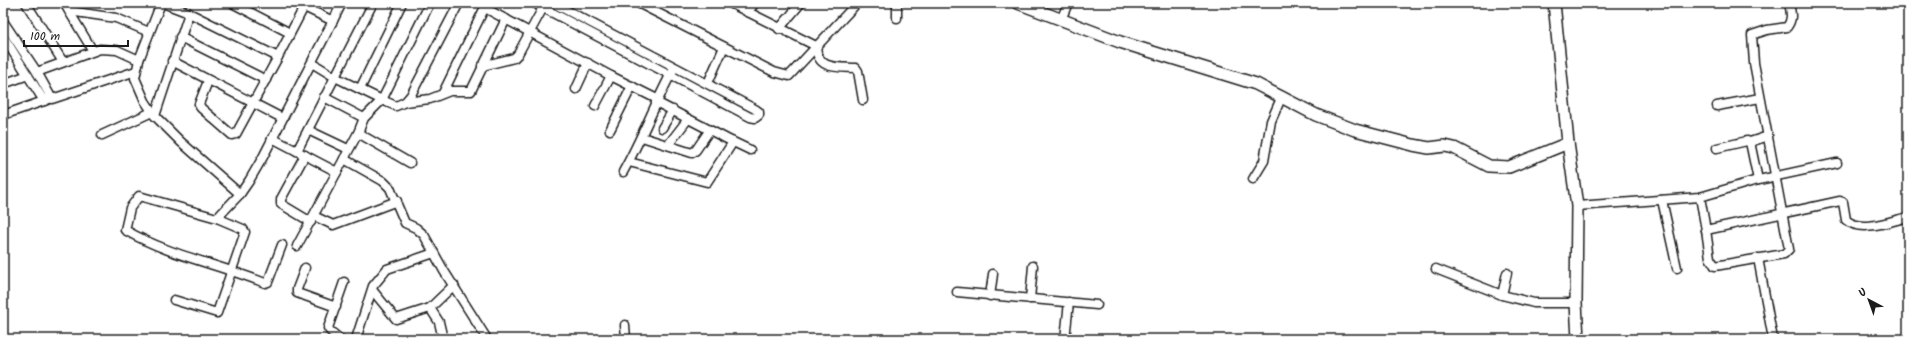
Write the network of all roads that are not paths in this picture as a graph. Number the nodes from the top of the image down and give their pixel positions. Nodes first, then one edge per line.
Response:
1 (26, 3) edge
2 (64, 3) edge
3 (162, 3) edge
4 (232, 3) edge
5 (296, 3) edge
6 (342, 3) edge
7 (373, 3) edge
8 (402, 3) edge
9 (430, 3) edge
10 (458, 3) edge
11 (534, 3) edge
12 (553, 3) edge
13 (638, 3) edge
14 (730, 3) edge
15 (755, 3) edge
16 (801, 3) edge
17 (857, 3) edge
18 (898, 3) edge
19 (1018, 3) edge
20 (1068, 3) edge
21 (1554, 3) edge
22 (1789, 3) edge
23 (544, 5) edge
24 (486, 6) edge
25 (304, 7) junction
26 (69, 11) junction
27 (747, 12) junction
28 (189, 13) junction
29 (897, 18) dead end
30 (506, 19) junction
31 (1061, 20) junction
32 (3, 21) edge
33 (333, 21) junction
34 (779, 28) junction
35 (149, 32) junction
36 (530, 32) junction
37 (290, 33) junction
38 (3, 36) edge
39 (180, 37) junction
40 (816, 46) junction
41 (724, 47) junction
42 (93, 51) junction
43 (278, 57) junction
44 (139, 60) junction
45 (172, 61) junction
46 (63, 62) junction
47 (312, 63) junction
48 (588, 63) junction
49 (482, 66) junction
50 (675, 67) junction
51 (136, 71) junction
52 (37, 72) junction
53 (28, 75) junction
54 (670, 75) junction
55 (611, 76) junction
56 (335, 77) junction
57 (266, 80) junction
58 (208, 81) junction
59 (708, 83) junction
60 (3, 84) edge
61 (632, 86) junction
62 (576, 88) dead end
63 (360, 89) junction
64 (443, 93) junction
65 (1282, 96) junction
66 (324, 97) junction
67 (1760, 98) junction
68 (48, 100) junction
69 (382, 100) junction
70 (657, 100) junction
71 (863, 100) dead end
72 (405, 102) junction
73 (253, 104) junction
74 (595, 106) dead end
75 (1717, 106) dead end
76 (673, 110) junction
77 (153, 114) junction
78 (3, 115) edge
79 (282, 118) junction
80 (364, 118) junction
81 (688, 119) junction
82 (662, 128) dead end
83 (308, 130) junction
84 (610, 130) dead end
85 (709, 130) junction
86 (358, 133) junction
87 (102, 135) dead end
88 (1768, 136) junction
89 (642, 137) junction
90 (272, 138) junction
91 (733, 142) junction
92 (1750, 142) junction
93 (1568, 143) junction
94 (668, 146) junction
95 (1717, 148) dead end
96 (348, 149) junction
97 (297, 150) junction
98 (750, 150) dead end
99 (305, 155) junction
100 (344, 159) junction
101 (629, 162) junction
102 (410, 163) dead end
103 (1837, 163) dead end
104 (337, 172) junction
105 (623, 172) dead end
106 (1776, 177) junction
107 (1253, 179) dead end
108 (1758, 180) junction
109 (240, 194) junction
110 (1700, 197) junction
111 (1662, 200) junction
112 (397, 201) junction
113 (1577, 206) junction
114 (1782, 214) junction
115 (1908, 217) edge
116 (217, 218) junction
117 (313, 219) junction
118 (1706, 230) junction
119 (282, 245) dead end
120 (297, 246) dead end
121 (434, 254) junction
122 (1758, 258) junction
123 (1033, 266) dead end
124 (305, 268) dead end
125 (1677, 268) dead end
126 (231, 269) junction
127 (1436, 269) dead end
128 (1506, 272) dead end
129 (992, 274) dead end
130 (344, 282) dead end
131 (454, 285) junction
132 (373, 291) junction
133 (957, 292) dead end
134 (990, 296) junction
135 (1502, 296) junction
136 (1030, 299) junction
137 (174, 300) dead end
138 (1069, 302) junction
139 (1576, 303) junction
140 (1097, 305) dead end
141 (336, 307) junction
142 (430, 308) junction
143 (625, 325) dead end
144 (340, 339) edge
145 (356, 339) edge
146 (443, 339) edge
147 (487, 339) edge
148 (626, 339) edge
149 (1064, 339) edge
150 (1578, 339) edge
151 (1773, 339) edge

1 - 46 street
2 - 26 street
3 - 28 street
3 - 35 street
4 - 37 street
5 - 25 street
6 - 33 street
7 - 56 street
8 - 63 street
9 - 69 street
10 - 72 street
11 - 23 street
12 - 50 street
13 - 41 street
14 - 27 street
15 - 27 street
16 - 34 street
17 - 40 street
18 - 29 street
19 - 31 street
20 - 31 street
21 - 93 street
22 - 67 street
23 - 36 street
23 - 54 street
24 - 30 street
24 - 64 street
25 - 33 street
25 - 37 street
26 - 35 street
26 - 42 street
27 - 34 street
28 - 39 street
28 - 43 street
30 - 36 street
30 - 49 street
31 - 65 street
32 - 52 street
33 - 47 street
34 - 40 street
35 - 44 street
36 - 48 street
36 - 49 street
37 - 43 street
38 - 53 street
39 - 45 street
39 - 57 street
40 - 41 street
40 - 71 street
41 - 59 street
42 - 44 street
42 - 46 street
43 - 57 street
44 - 51 street
45 - 58 street
45 - 77 street
46 - 52 street
47 - 56 street
47 - 79 street
48 - 55 street
48 - 62 street
49 - 64 street
50 - 54 street
50 - 59 street
51 - 68 street
51 - 77 street
52 - 68 street
53 - 60 street
53 - 68 street
54 - 59 street
54 - 70 street
55 - 61 street
55 - 74 street
56 - 63 street
56 - 66 street
57 - 73 street
58 - 73 street
58 - 73 street
61 - 70 street
61 - 84 street
63 - 69 street
64 - 72 street
65 - 93 street
65 - 107 street
66 - 80 street
66 - 83 street
67 - 75 street
67 - 88 street
68 - 78 street
69 - 72 street
69 - 80 street
70 - 76 street
70 - 89 street
73 - 79 street
76 - 81 street
76 - 82 street
77 - 87 street
77 - 109 street
79 - 90 street
80 - 86 street
81 - 85 street
81 - 94 street
83 - 96 street
83 - 97 street
85 - 91 street
85 - 94 street
86 - 96 street
86 - 102 street
88 - 92 street
88 - 106 street
89 - 94 street
89 - 101 street
90 - 97 street
90 - 109 street
91 - 98 street
91 - 101 street
92 - 95 street
92 - 108 street
93 - 113 street
96 - 100 street
97 - 99 street
99 - 104 street
99 - 117 street
100 - 104 street
100 - 112 street
101 - 105 street
103 - 106 street
104 - 117 street
106 - 108 street
106 - 114 street
108 - 110 street
109 - 116 street
110 - 111 street
110 - 118 street
111 - 113 street
111 - 125 street
112 - 117 street
112 - 121 street
113 - 139 street
114 - 115 street
114 - 118 street
114 - 122 street
116 - 126 street
116 - 126 street
117 - 120 street
118 - 122 street
119 - 126 street
121 - 131 street
121 - 132 street
122 - 151 street
123 - 136 street
124 - 141 street
126 - 137 street
127 - 135 street
128 - 135 street
129 - 134 street
130 - 141 street
131 - 142 street
131 - 147 street
132 - 142 street
132 - 145 street
133 - 134 street
134 - 136 street
135 - 139 street
136 - 138 street
138 - 140 street
138 - 149 street
139 - 150 street
141 - 144 street
142 - 146 street
143 - 148 street

